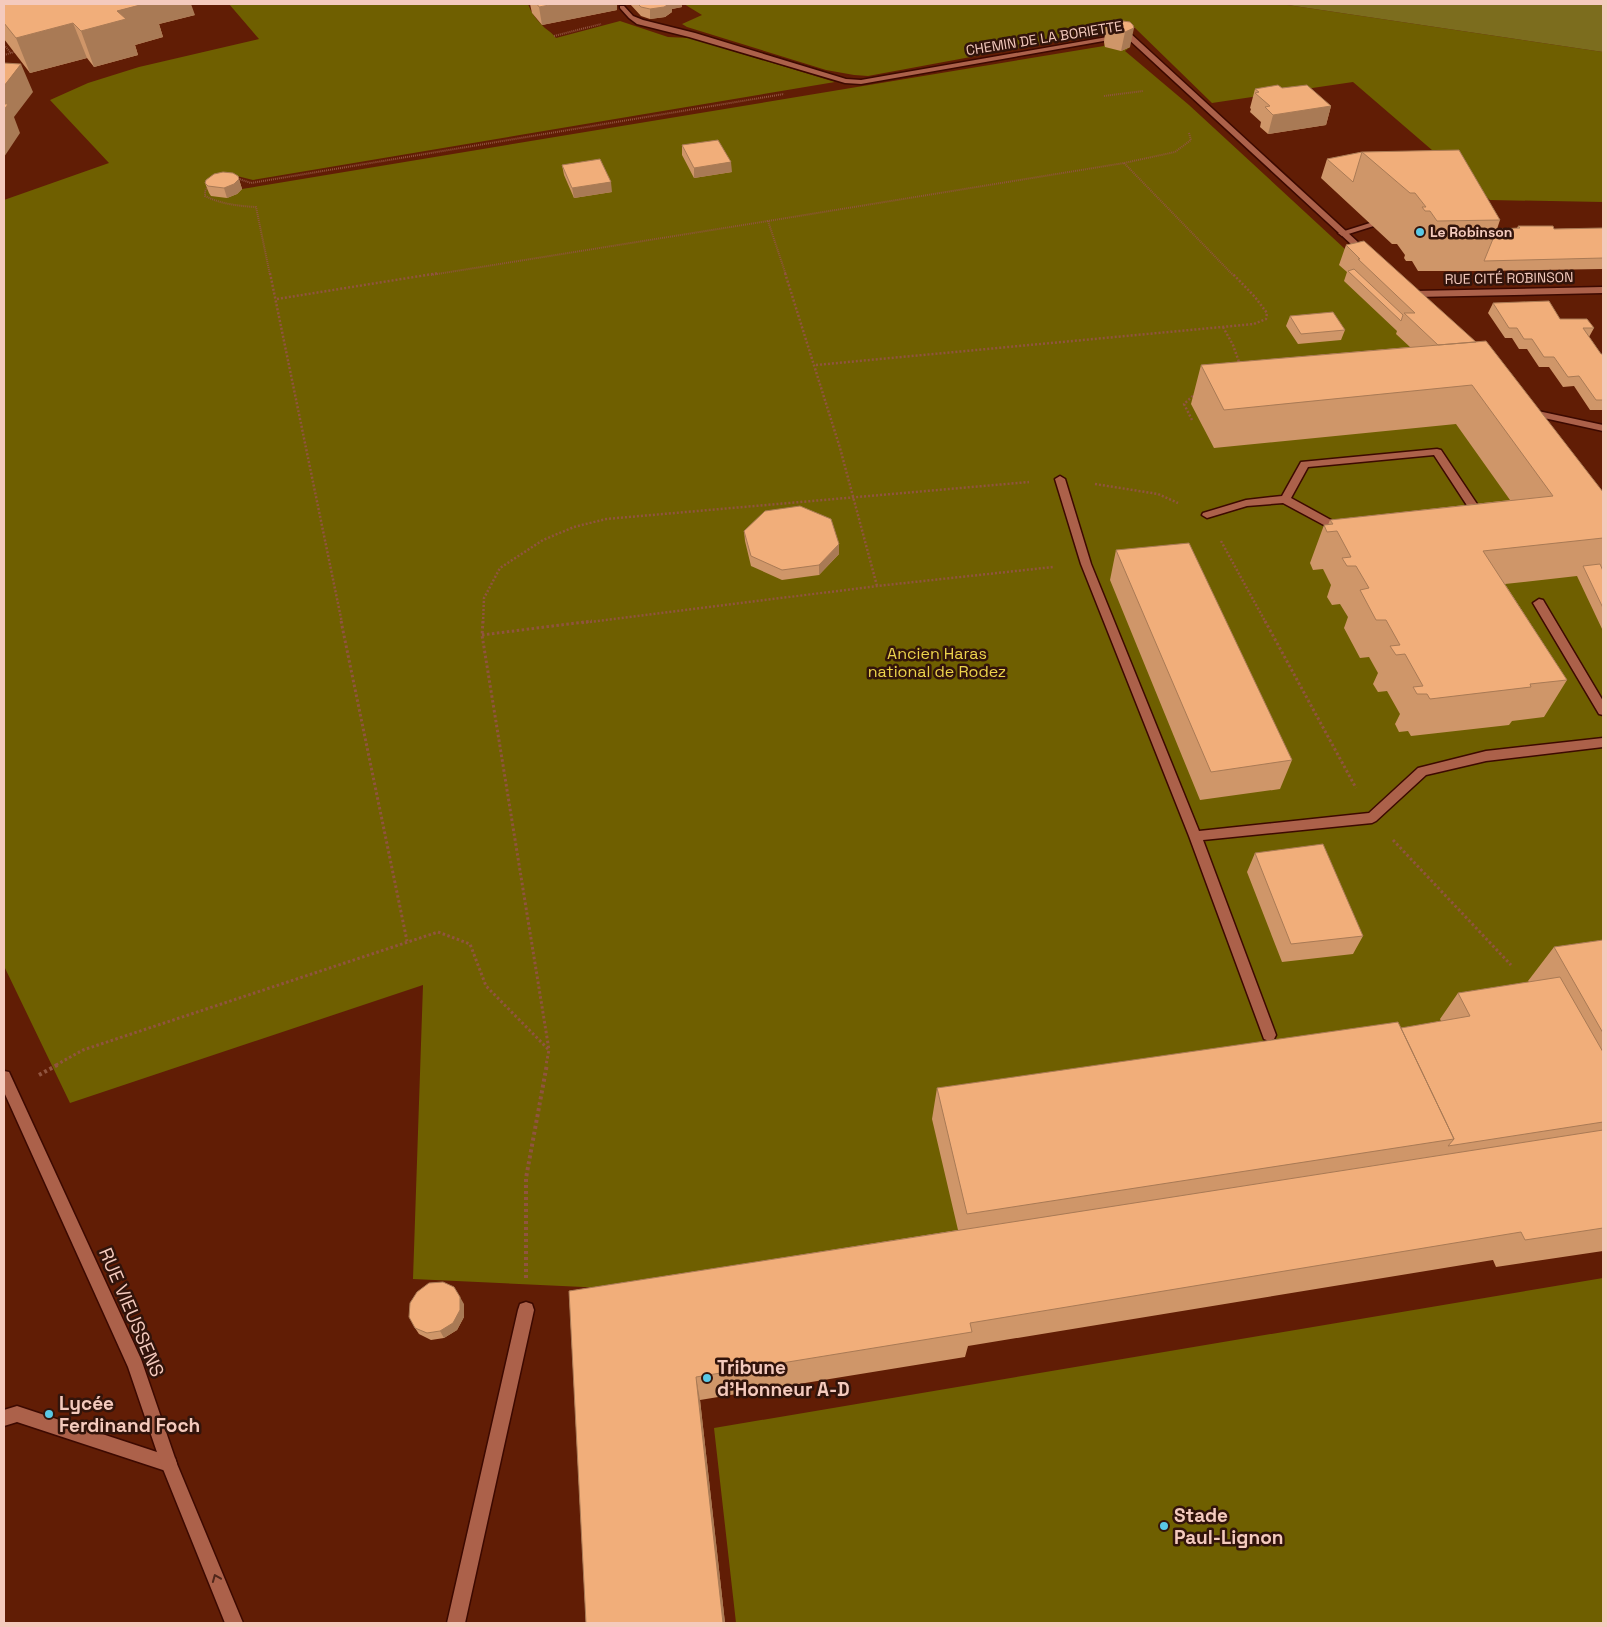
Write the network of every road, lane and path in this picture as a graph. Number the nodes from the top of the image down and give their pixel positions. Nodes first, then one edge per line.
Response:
1 (622, 7) dead end
2 (631, 17) junction
3 (554, 36) dead end
4 (4, 45) edge
5 (20, 51) edge
6 (11, 53) junction
7 (4, 56) edge
8 (1149, 90) dead end
9 (791, 93) dead end
10 (1104, 96) dead end
11 (1189, 131) dead end
12 (1124, 163) junction
13 (235, 178) edge
14 (212, 183) edge
15 (768, 222) junction
16 (1373, 225) dead end
17 (1342, 233) junction
18 (1371, 257) edge
19 (1603, 290) edge
20 (1415, 294) edge
21 (277, 299) junction
22 (1223, 327) junction
23 (816, 364) junction
24 (1231, 368) edge
25 (1198, 390) dead end
26 (1192, 420) dead end
27 (1550, 428) edge
28 (1603, 428) edge
29 (1060, 479) junction
30 (855, 498) junction
31 (1285, 499) junction
32 (1460, 514) edge
33 (1207, 515) junction
34 (1358, 526) edge
35 (1086, 564) junction
36 (877, 586) junction
37 (1539, 603) dead end
38 (482, 635) junction
39 (1603, 711) edge
40 (1603, 743) edge
41 (1372, 818) junction
42 (1195, 836) junction
43 (407, 941) junction
44 (1511, 964) dead end
45 (1270, 1035) dead end
46 (549, 1050) junction
47 (6, 1087) edge
48 (526, 1310) joint
49 (4, 1418) edge
50 (169, 1464) junction
51 (234, 1623) edge
52 (456, 1623) edge

1 - 2 street, CHEMIN DE LA BORIETTE
2 - 3 path
2 - 17 street, CHEMIN DE LA BORIETTE
4 - 6 path
5 - 6 path
6 - 7 path
8 - 10 path
9 - 13 path
11 - 12 path
12 - 15 path
12 - 22 path
14 - 21 path
15 - 21 path
15 - 23 path
16 - 17 street
17 - 18 street, CHEMIN DE LA BORIETTE
19 - 20 street, RUE CITÉ ROBINSON
21 - 43 path
22 - 23 path
22 - 24 path
23 - 30 path
25 - 26 path
27 - 28 street
29 - 30 path
29 - 33 path
29 - 35 street
30 - 36 path
30 - 38 path
31 - 32 street
31 - 33 street
31 - 34 street
33 - 41 path
35 - 36 path
35 - 42 street
36 - 38 path
37 - 39 street
38 - 46 path
40 - 41 street
41 - 42 street
41 - 44 path
42 - 45 street
43 - 46 path
43 - 47 path
46 - 48 path
47 - 50 street, RUE VIEUSSENS
48 - 52 street
49 - 50 street
51 -> 50 street, RUE VIEUSSENS

